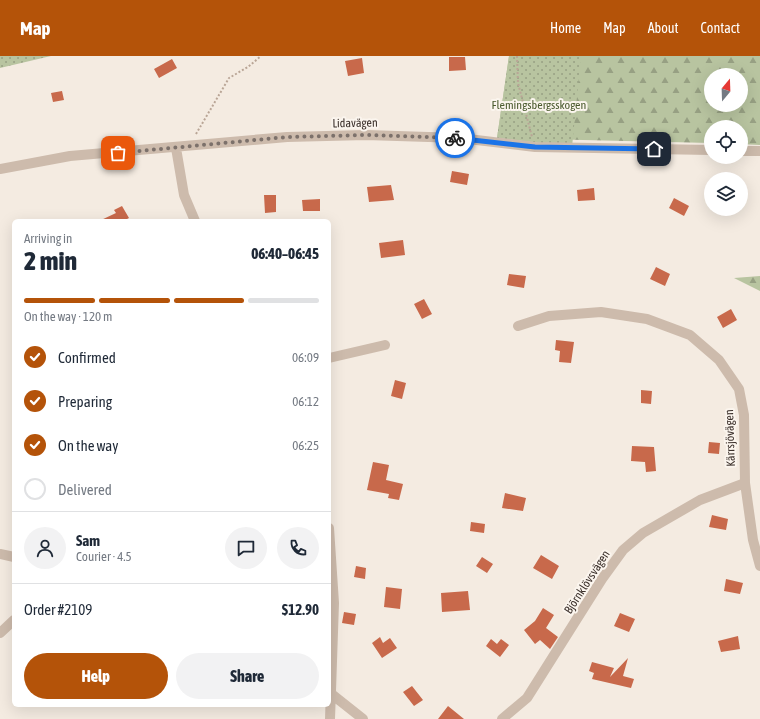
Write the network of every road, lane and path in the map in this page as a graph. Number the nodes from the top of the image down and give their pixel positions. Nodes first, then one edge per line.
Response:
1 (261, 56) edge
2 (517, 56) edge
3 (194, 146) junction
4 (535, 147) junction
5 (176, 148) junction
6 (704, 150) edge
7 (748, 151) edge
8 (760, 152) edge
9 (0, 169) edge
10 (194, 219) edge
11 (518, 326) dead end
12 (385, 345) dead end
13 (331, 358) edge
14 (745, 483) junction
15 (0, 554) edge
16 (12, 557) edge
17 (331, 558) edge
18 (760, 566) edge
19 (12, 622) edge
20 (0, 633) edge
21 (331, 693) edge
22 (330, 707) edge
23 (330, 719) edge
24 (363, 719) edge
25 (502, 719) edge

1 - 3 path
2 - 4 path
3 - 4 street, Lidavägen
3 - 5 street, Lidavägen
4 - 6 street, Lidavägen
5 - 9 street, Lidavägen
5 - 10 street
7 - 8 street
11 - 14 street, Kärrsjövägen
12 - 13 street
14 - 18 street, Kärrsjövägen
14 - 25 street, Björnklövsvägen
15 - 16 street
17 - 21 street
19 - 20 street
21 - 24 street
22 - 23 street

